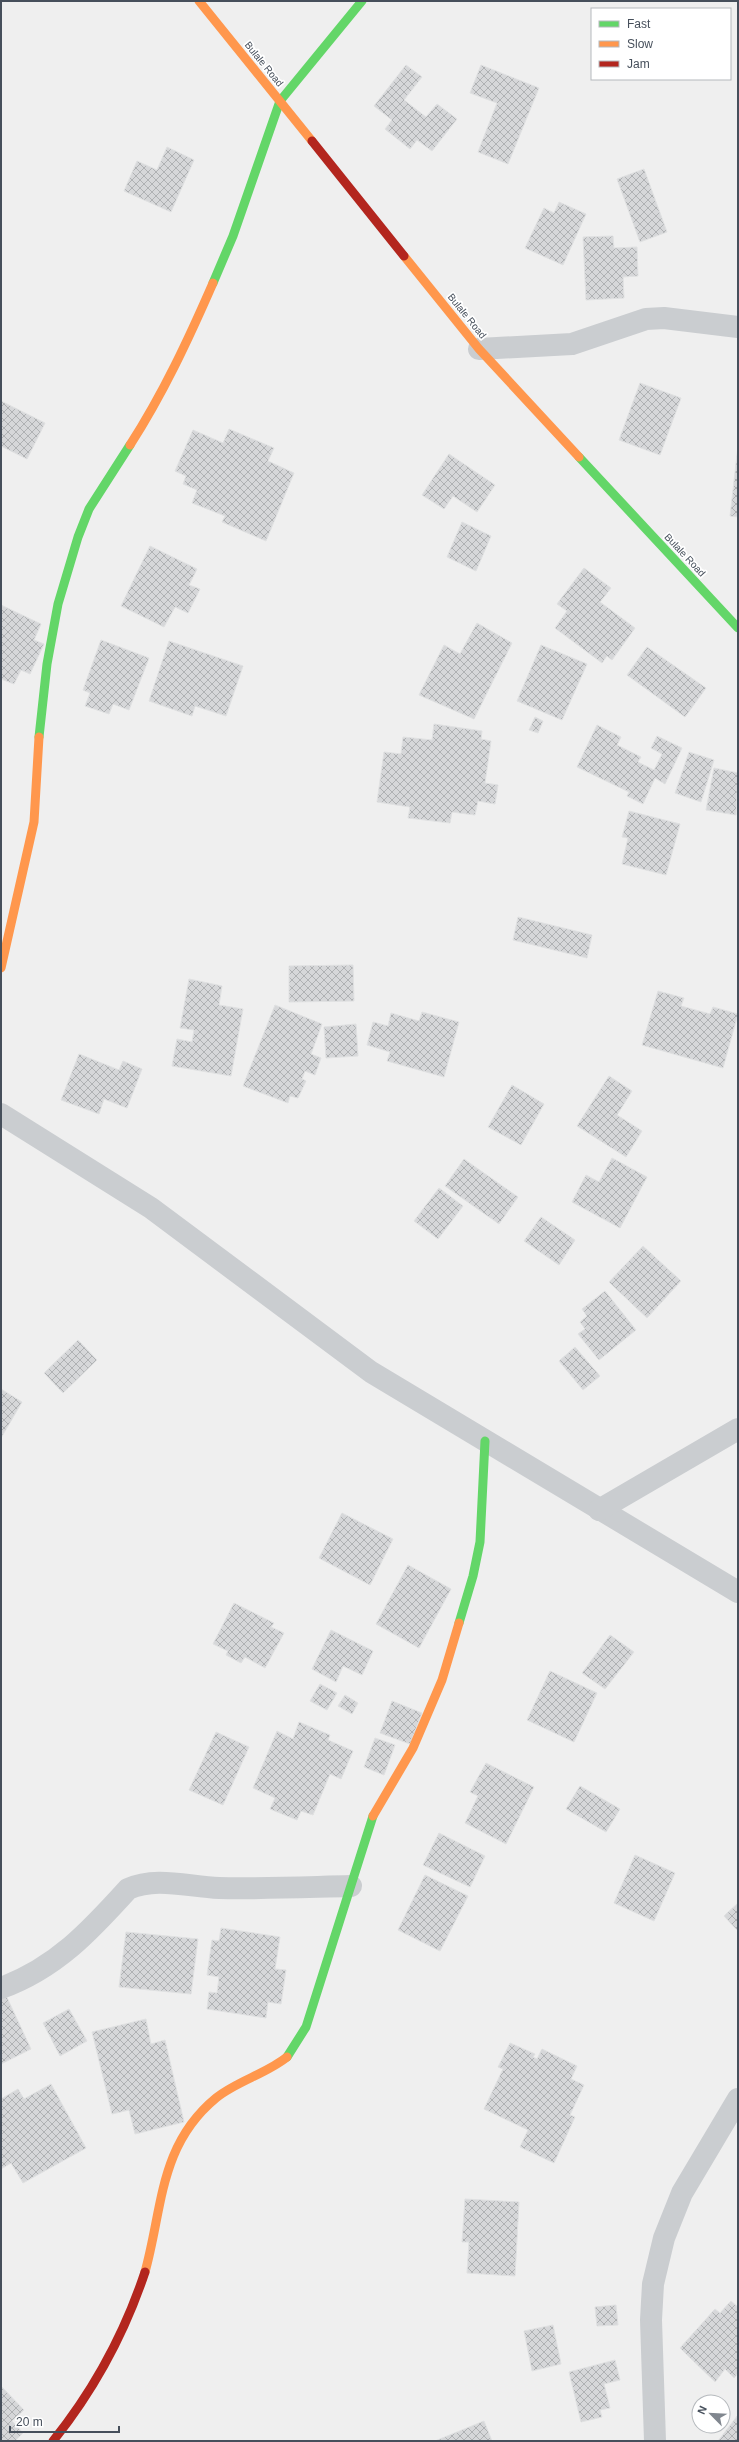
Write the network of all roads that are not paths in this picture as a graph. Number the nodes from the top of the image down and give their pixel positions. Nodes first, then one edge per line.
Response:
1 (199, 1) edge
2 (362, 1) edge
3 (280, 101) junction
4 (738, 327) edge
5 (479, 349) junction
6 (738, 628) edge
7 (1, 968) edge
8 (1, 1114) edge
9 (738, 1429) edge
10 (484, 1441) junction
11 (599, 1510) junction
12 (738, 1592) edge
13 (351, 1886) junction
14 (1, 1988) edge
15 (738, 2100) edge
16 (54, 2441) edge
17 (655, 2441) edge

1 - 3 street, Bulale Road
2 - 3 street
3 - 5 street, Bulale Road
3 - 7 street
4 - 5 street
5 - 6 street, Bulale Road
8 - 10 street
9 - 11 street
10 - 11 street
10 - 13 street
11 - 12 street
13 - 14 street
13 - 16 street
15 - 17 street

